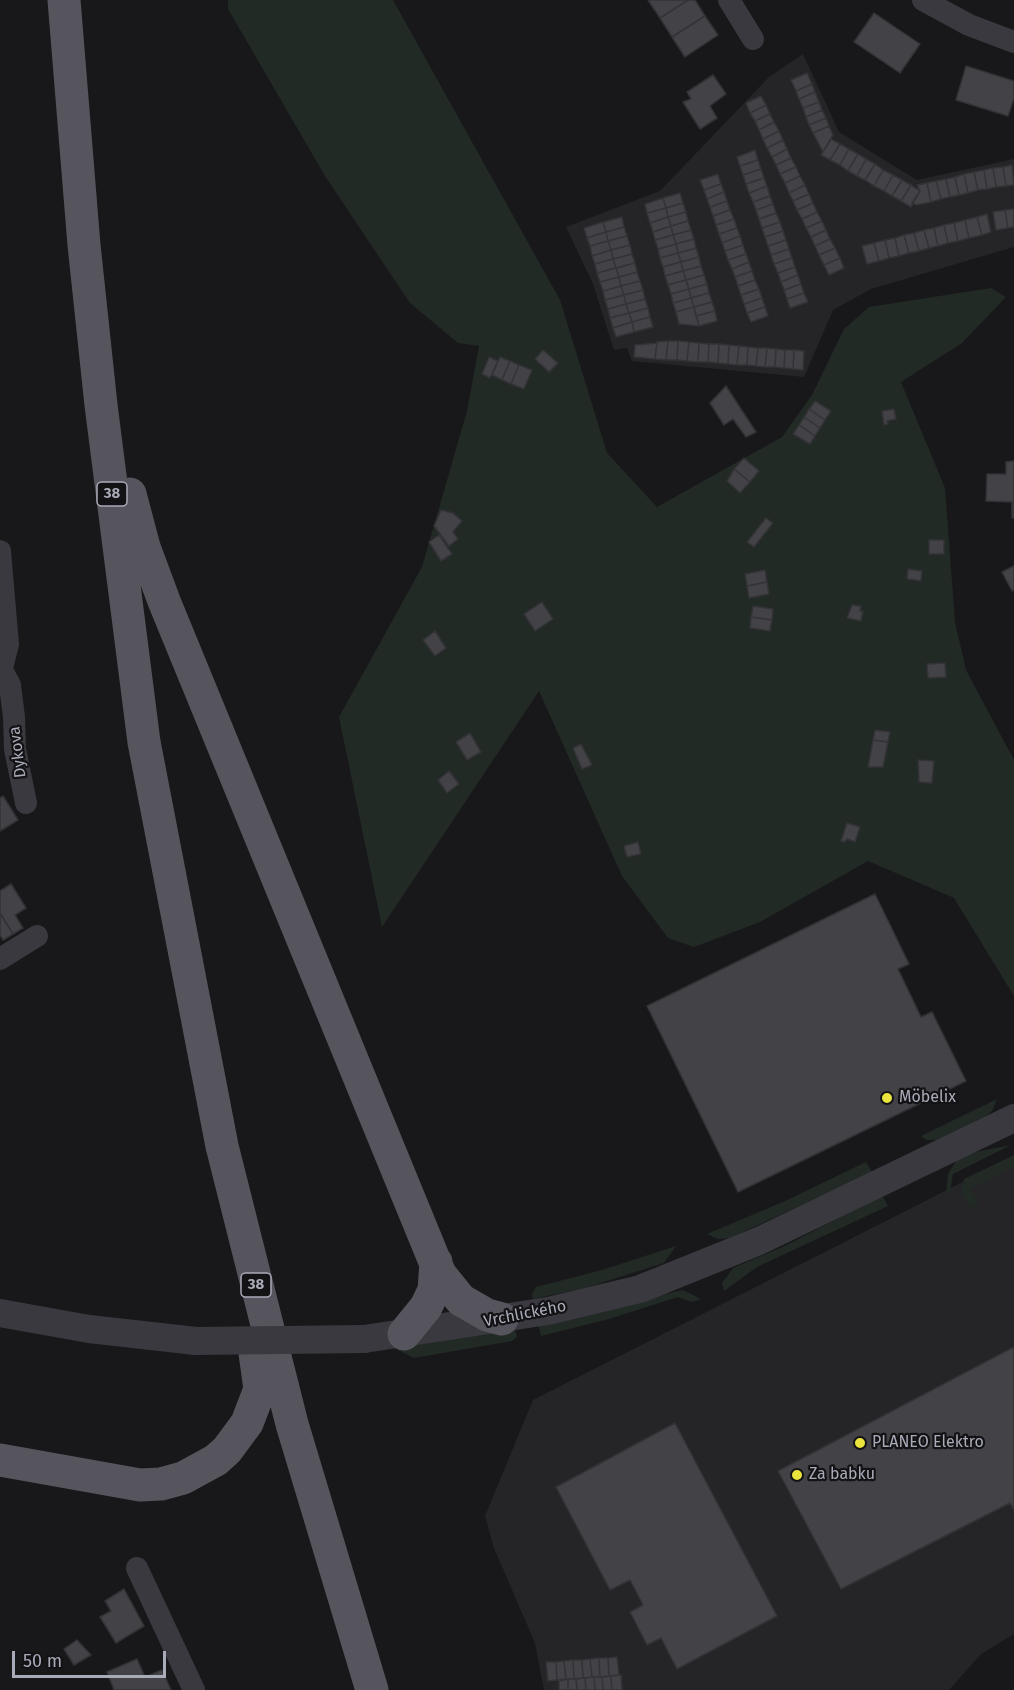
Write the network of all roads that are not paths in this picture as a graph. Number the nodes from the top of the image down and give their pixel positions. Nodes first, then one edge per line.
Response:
1 (64, 0) edge
2 (729, 0) edge
3 (923, 0) edge
4 (753, 39) dead end
5 (1014, 42) edge
6 (84, 245) junction
7 (0, 551) edge
8 (1, 667) edge
9 (7, 754) edge
10 (26, 803) dead end
11 (37, 936) dead end
12 (0, 959) edge
13 (1014, 1118) edge
14 (222, 1146) junction
15 (436, 1262) junction
16 (0, 1313) edge
17 (502, 1319) junction
18 (404, 1334) junction
19 (0, 1460) edge
20 (137, 1568) dead end
21 (194, 1690) edge
22 (372, 1690) edge

1 - 6 main road, 38
2 - 4 street
3 - 5 street
6 - 14 main road, 38
6 - 15 main road
7 - 8 street
8 - 9 street, Dykova
9 - 10 street, Dykova
11 - 12 street
13 - 17 street, Vrchlického
14 - 19 main road
14 - 22 main road, 38
15 - 17 main road
15 - 18 main road
16 - 18 street, Vrchlického, bridge
17 - 18 street, Vrchlického
20 - 21 street

